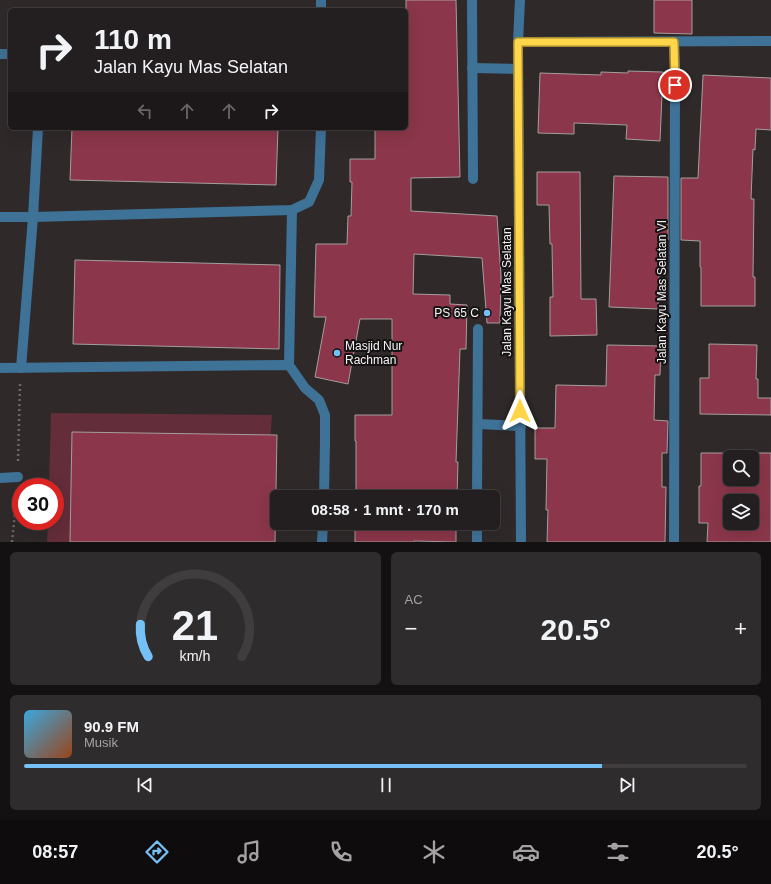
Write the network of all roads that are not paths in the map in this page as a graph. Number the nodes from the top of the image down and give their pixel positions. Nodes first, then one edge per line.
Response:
1 (472, 0) edge
2 (520, 0) edge
3 (771, 41) edge
4 (518, 42) junction
5 (674, 42) junction
6 (472, 68) junction
7 (518, 69) junction
8 (38, 130) edge
9 (321, 130) edge
10 (473, 178) dead end
11 (292, 210) junction
12 (0, 217) edge
13 (33, 217) junction
14 (478, 329) dead end
15 (289, 365) junction
16 (0, 368) edge
17 (21, 368) junction
18 (478, 424) junction
19 (521, 426) junction
20 (18, 477) road end
21 (0, 478) edge
22 (324, 490) edge
23 (477, 490) edge
24 (323, 530) edge
25 (477, 530) edge
26 (322, 542) edge
27 (477, 542) edge
28 (521, 542) edge
29 (674, 542) edge

1 - 6 street
2 - 4 street, Jalan Kayu Mas Selatan
3 - 5 street
4 - 5 street
4 - 7 street, Jalan Kayu Mas Selatan
5 - 29 street, Jalan Kayu Mas Selatan VI
6 - 7 street
6 - 10 street
7 - 19 street, Jalan Kayu Mas Selatan
8 - 13 street
9 - 11 street
11 - 13 street
11 - 15 street
12 - 13 street
13 - 17 street
14 - 18 street
15 - 17 street
15 - 22 street
16 - 17 street
18 - 19 street
18 - 23 street
19 - 28 street, Jalan Kayu Mas Selatan
20 - 21 street
24 - 26 street
25 - 27 street

